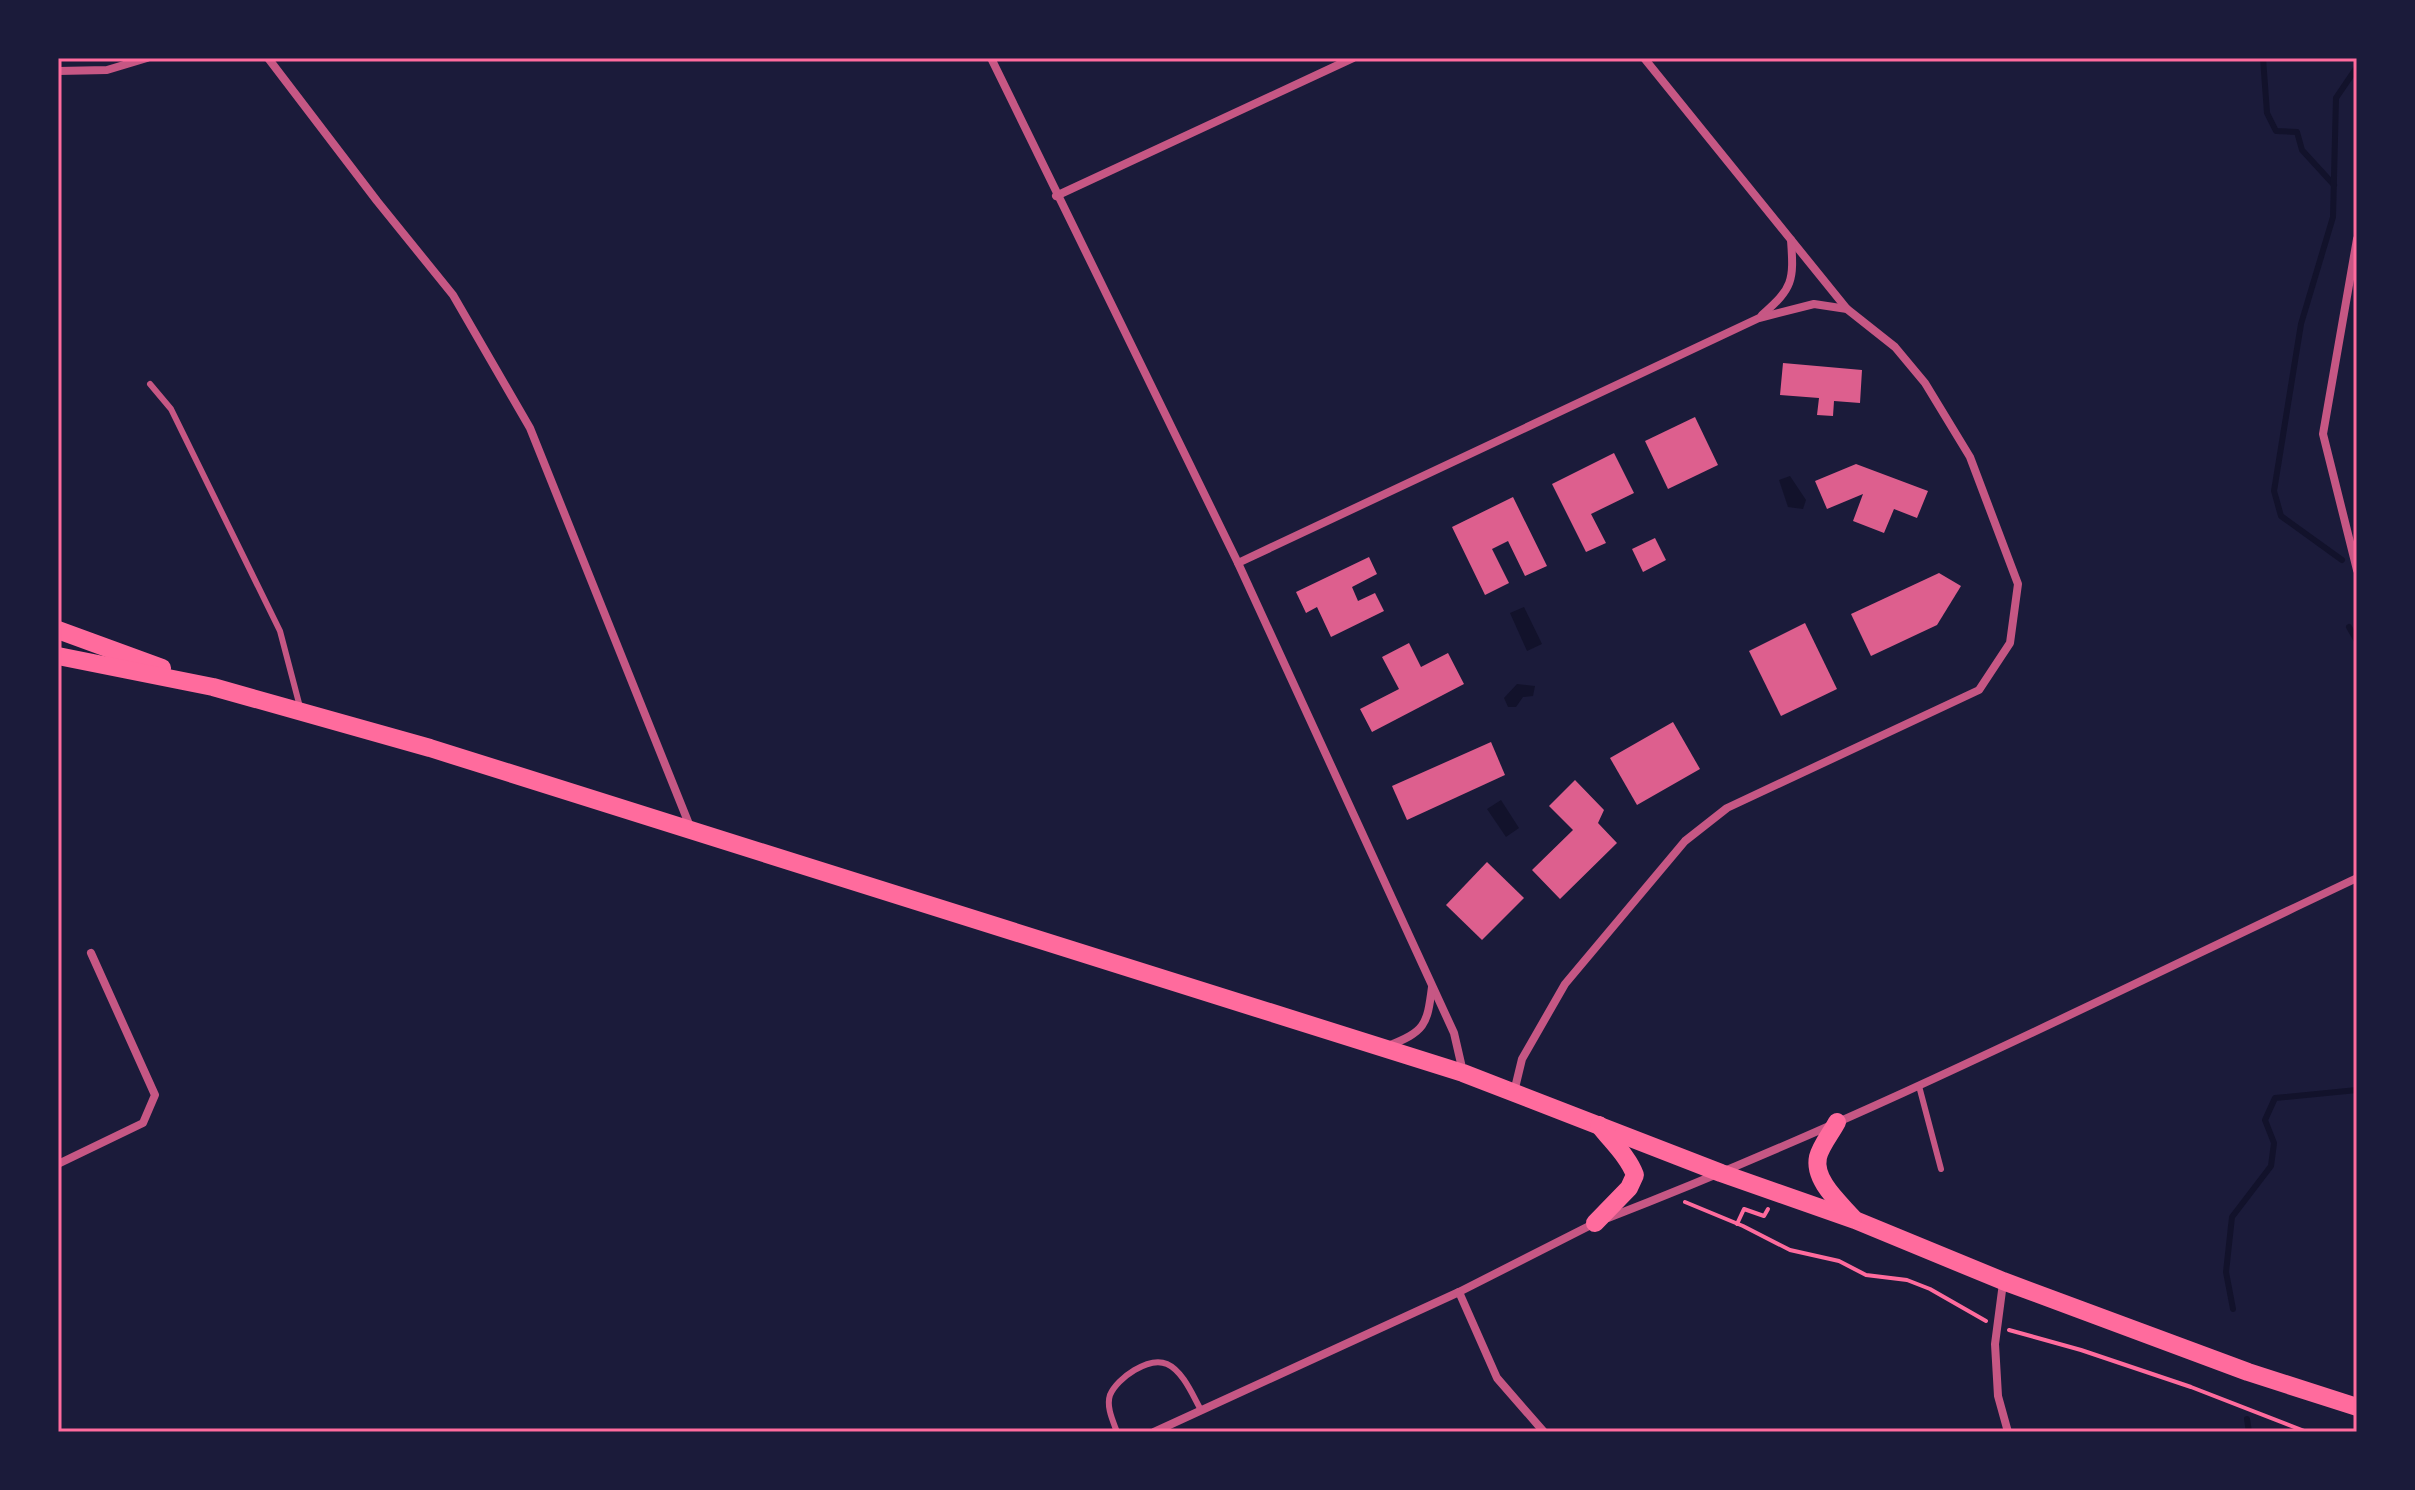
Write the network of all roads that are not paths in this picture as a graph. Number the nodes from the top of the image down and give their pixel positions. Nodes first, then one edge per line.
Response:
1 (147, 58) edge
2 (268, 58) edge
3 (991, 58) edge
4 (1353, 58) edge
5 (1644, 58) edge
6 (58, 71) edge
7 (1056, 196) junction
8 (2357, 239) edge
9 (1791, 240) junction
10 (1847, 309) junction
11 (1759, 318) junction
12 (150, 384) dead end
13 (1238, 563) junction
14 (2357, 570) edge
15 (58, 630) edge
16 (58, 656) edge
17 (213, 687) junction
18 (300, 710) junction
19 (691, 830) junction
20 (2357, 878) edge
21 (91, 953) dead end
22 (1433, 986) junction
23 (1384, 1048) junction
24 (1463, 1073) junction
25 (1919, 1086) junction
26 (1514, 1092) junction
27 (1837, 1122) junction
28 (1599, 1125) junction
29 (58, 1164) edge
30 (1941, 1169) dead end
31 (1721, 1173) junction
32 (1855, 1220) junction
33 (1595, 1223) junction
34 (2003, 1281) junction
35 (1459, 1292) junction
36 (2357, 1407) edge
37 (1201, 1410) junction
38 (1117, 1432) edge
39 (1154, 1432) edge
40 (1544, 1432) edge
41 (2008, 1432) edge

1 - 6 street
2 - 19 street
3 - 7 street
4 - 7 street
5 - 9 street
7 - 13 street
8 - 14 street
9 - 10 street
9 - 11 street
10 - 11 street
10 - 26 street
11 - 13 street
12 - 18 lane
13 - 22 street
15 - 17 main road
16 - 17 main road
17 - 18 main road
18 - 19 main road
19 - 23 main road
20 - 25 street
21 - 29 street
22 - 23 street
22 - 24 street
23 - 24 main road
24 - 26 main road
25 - 27 street
25 - 30 lane
26 - 28 main road
27 - 31 street
27 - 32 main road
28 - 31 main road
28 - 33 main road
31 - 32 main road
31 - 33 street
32 - 34 main road
33 - 35 street
34 - 36 main road
34 - 41 street
35 - 37 street
35 - 40 street
37 - 38 lane
37 - 39 street

